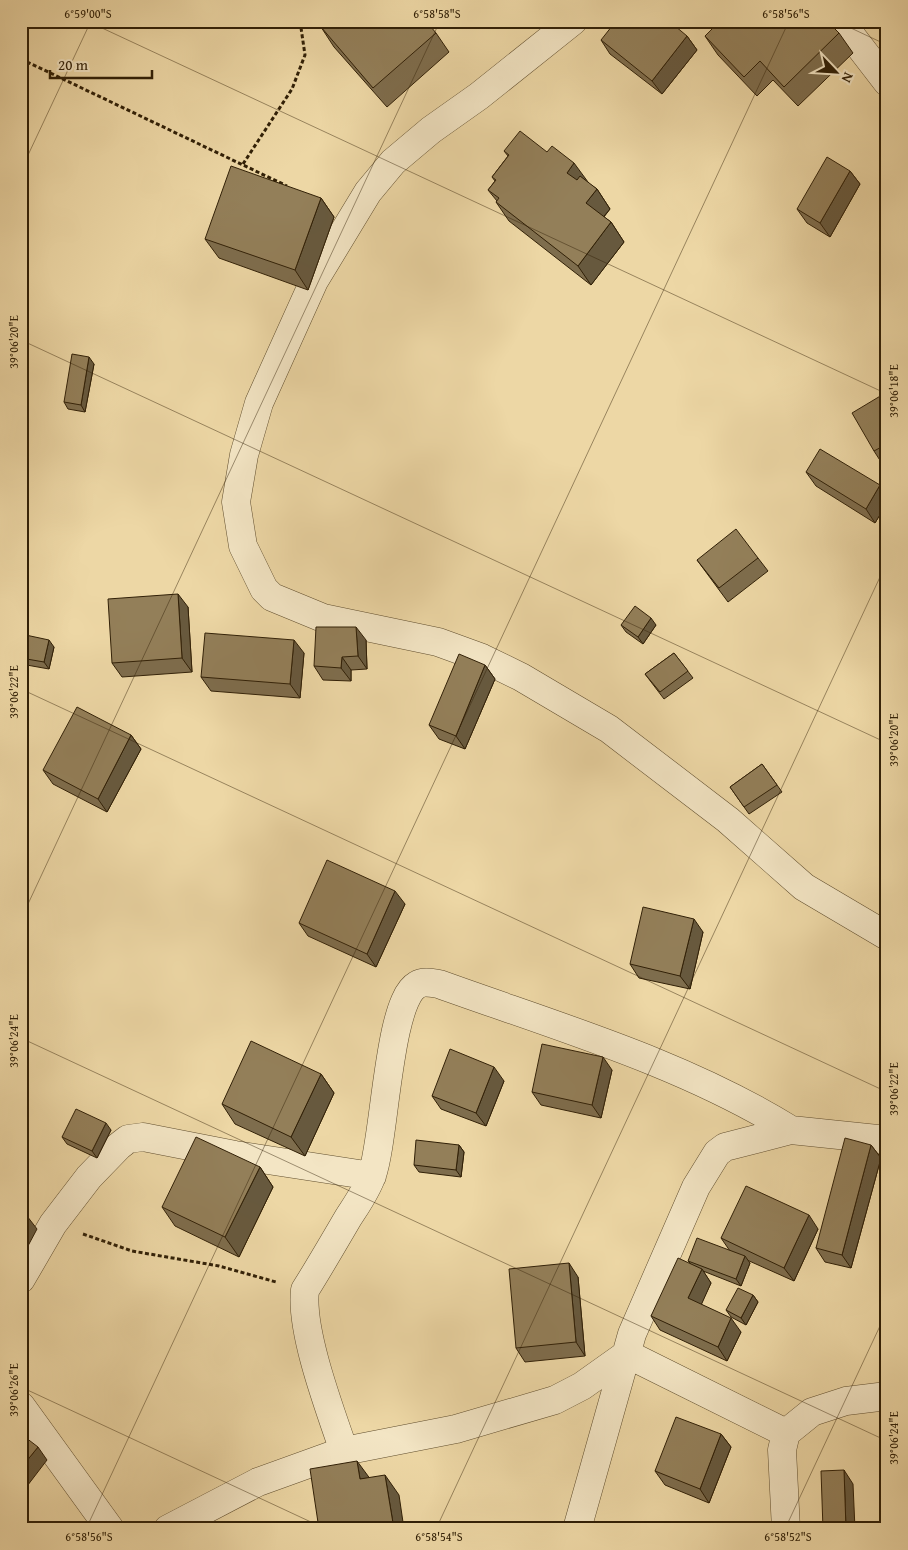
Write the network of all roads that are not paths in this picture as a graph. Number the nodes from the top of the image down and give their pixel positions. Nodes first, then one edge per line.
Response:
1 (573, 21) edge
2 (840, 21) edge
3 (887, 82) edge
4 (887, 936) edge
5 (790, 1130) junction
6 (887, 1140) edge
7 (372, 1176) junction
8 (21, 1279) edge
9 (627, 1354) junction
10 (887, 1396) edge
11 (21, 1406) edge
12 (786, 1433) junction
13 (344, 1450) junction
14 (110, 1529) edge
15 (168, 1529) edge
16 (577, 1529) edge
17 (786, 1529) edge

1 - 4 street
2 - 3 street
5 - 6 street
5 - 7 street
5 - 9 street
7 - 8 street
7 - 13 street
9 - 12 street
9 - 13 street
9 - 16 street
10 - 12 street
11 - 14 street
12 - 17 street
13 - 15 street

